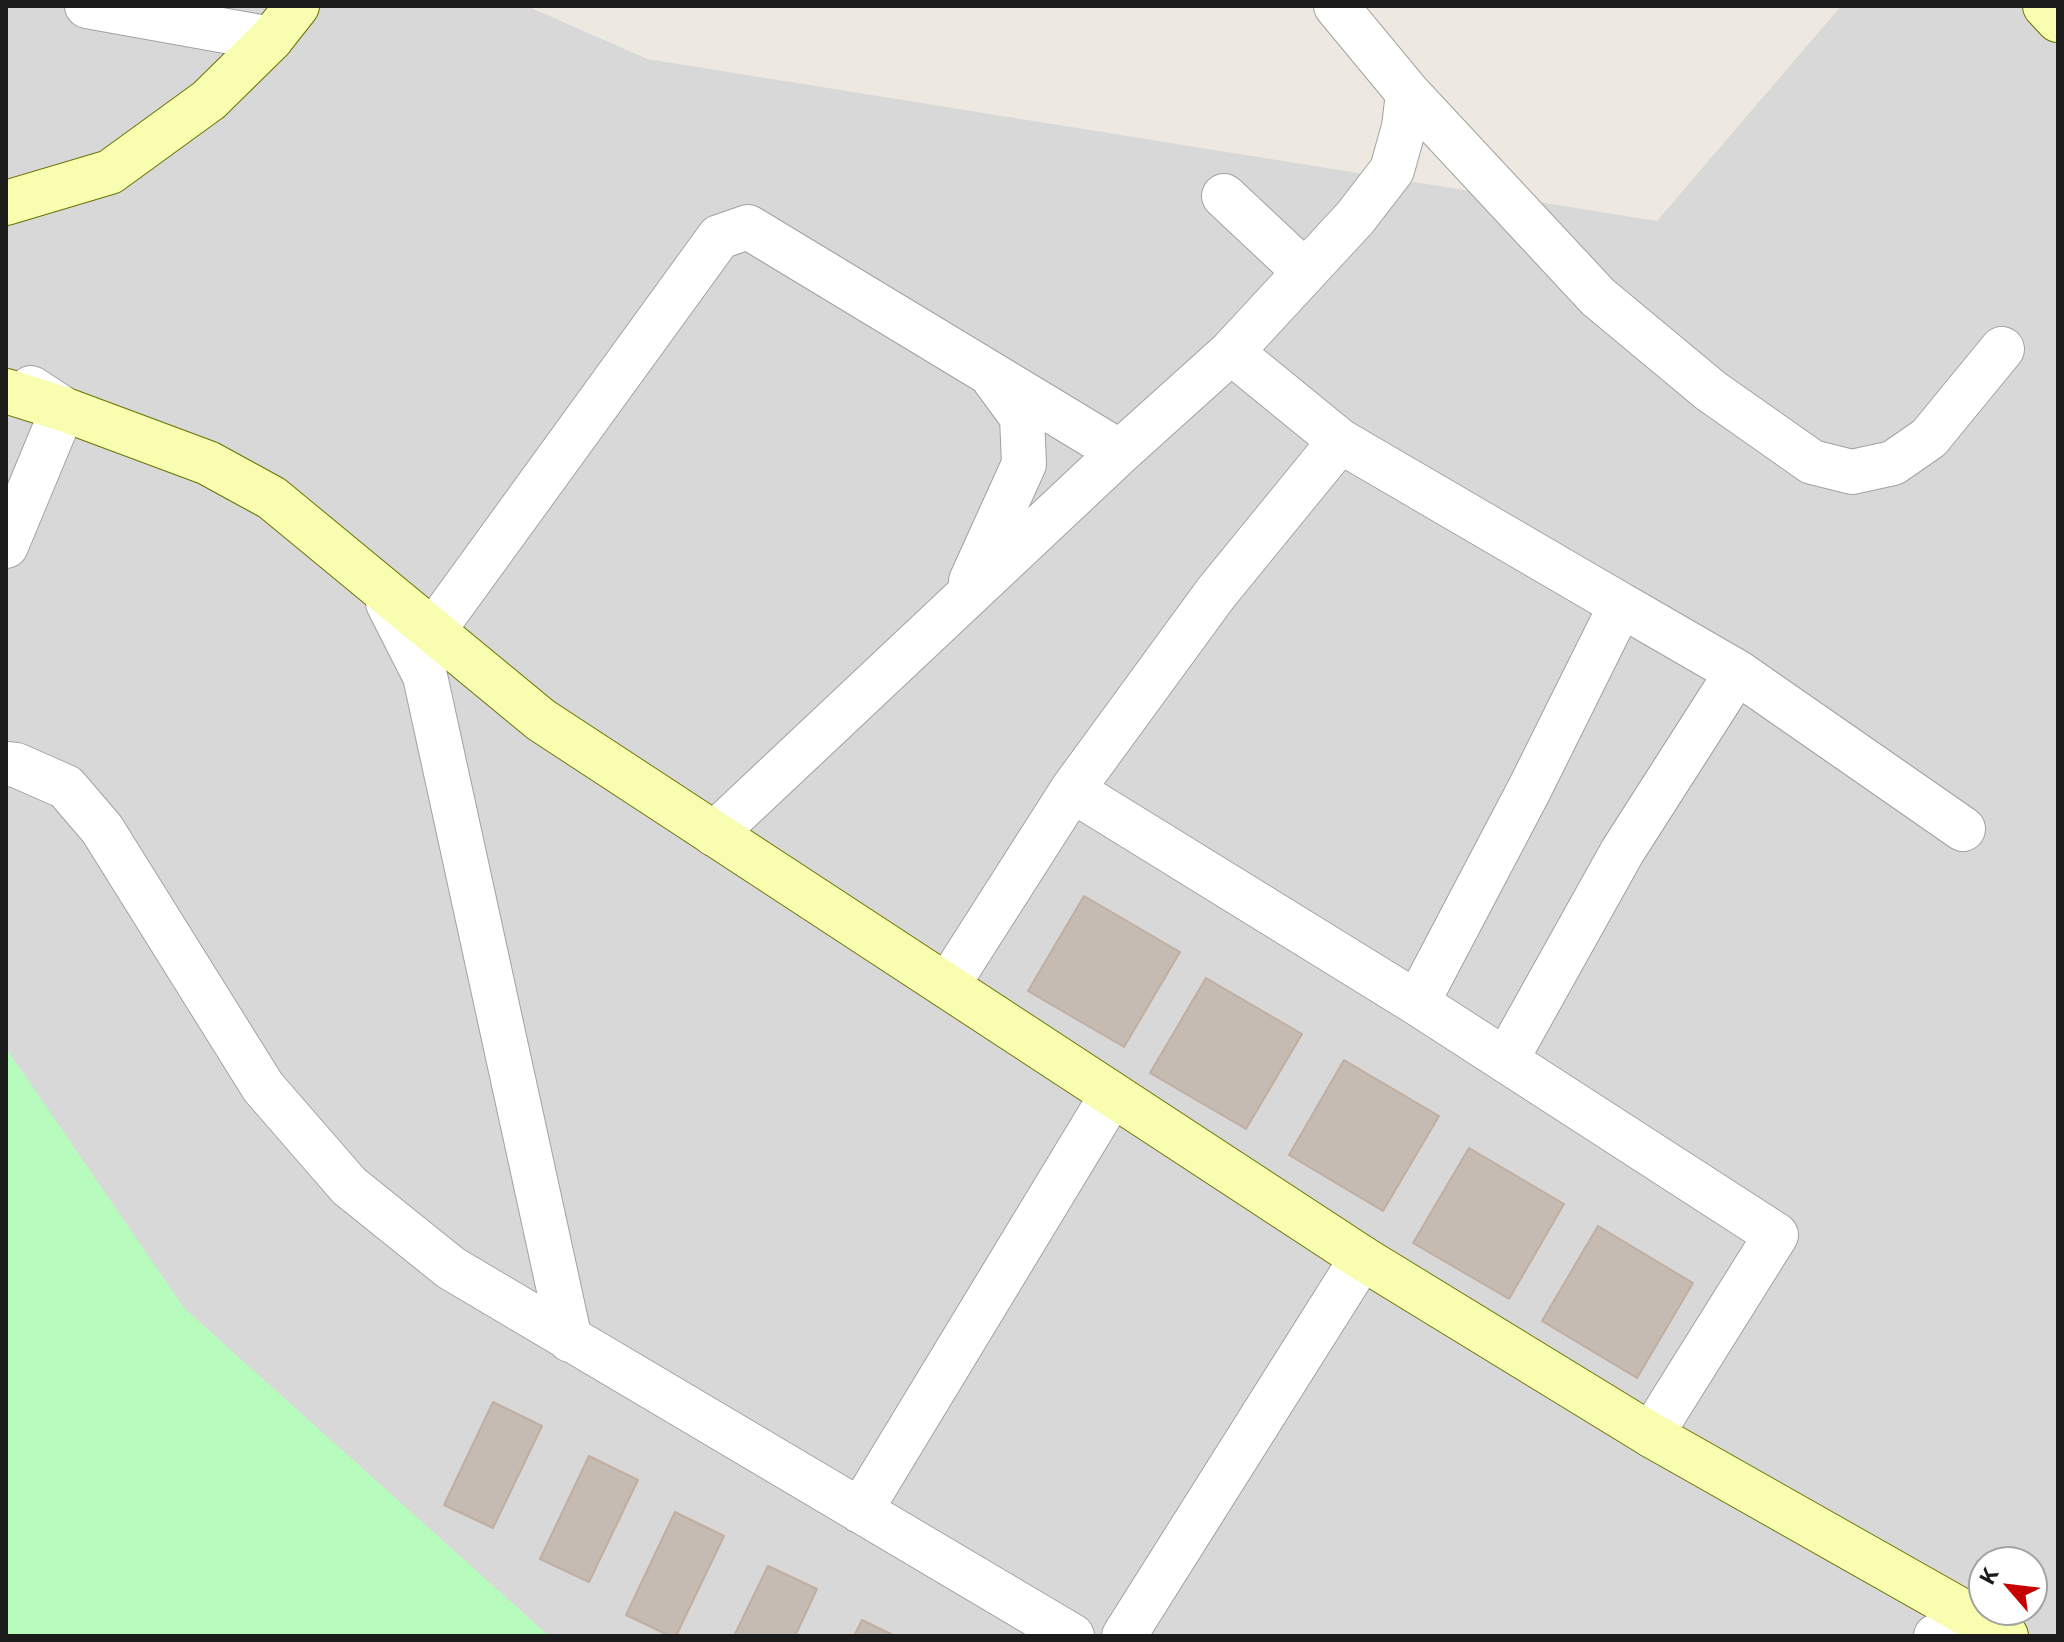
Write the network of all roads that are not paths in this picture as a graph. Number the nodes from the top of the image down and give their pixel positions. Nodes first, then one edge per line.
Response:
1 (87, 6) edge
2 (1336, 6) edge
3 (2045, 6) edge
4 (2058, 20) edge
5 (284, 22) edge
6 (1408, 93) junction
7 (1224, 196) dead end
8 (6, 203) edge
9 (1305, 272) junction
10 (2002, 349) dead end
11 (1231, 352) junction
12 (6, 371) edge
13 (990, 373) junction
14 (6, 391) edge
15 (63, 409) junction
16 (1340, 441) junction
17 (1120, 452) junction
18 (6, 546) edge
19 (379, 586) junction
20 (961, 601) junction
21 (1621, 605) junction
22 (433, 631) junction
23 (1737, 672) junction
24 (6, 764) edge
25 (1072, 790) junction
26 (1963, 829) dead end
27 (714, 834) junction
28 (947, 986) junction
29 (1417, 1003) junction
30 (1506, 1060) junction
31 (1112, 1095) junction
32 (1362, 1258) junction
33 (570, 1340) junction
34 (1651, 1435) junction
35 (860, 1511) junction
36 (1991, 1627) edge
37 (1072, 1636) edge
38 (1124, 1636) edge
39 (1936, 1636) edge

1 - 5 street
2 - 6 street
3 - 4 street
5 - 8 street
6 - 9 street
6 - 10 street
7 - 9 street
9 - 11 street
11 - 16 street
11 - 17 street
12 - 15 street
13 - 17 street
13 - 20 street
13 - 22 street
14 - 15 street
15 - 18 street
15 - 19 street
16 - 21 street
16 - 25 street
17 - 20 street
19 - 22 street
19 - 33 street
20 - 27 street
21 - 23 street
21 - 29 street
22 - 27 street
23 - 26 street
23 - 30 street
24 - 33 street
25 - 28 street
25 - 29 street
27 - 28 street
28 - 31 street
29 - 30 street
30 - 34 street
31 - 32 street
31 - 35 street
32 - 34 street
32 - 38 street
33 - 35 street
34 - 36 street
35 - 37 street
36 - 39 street

